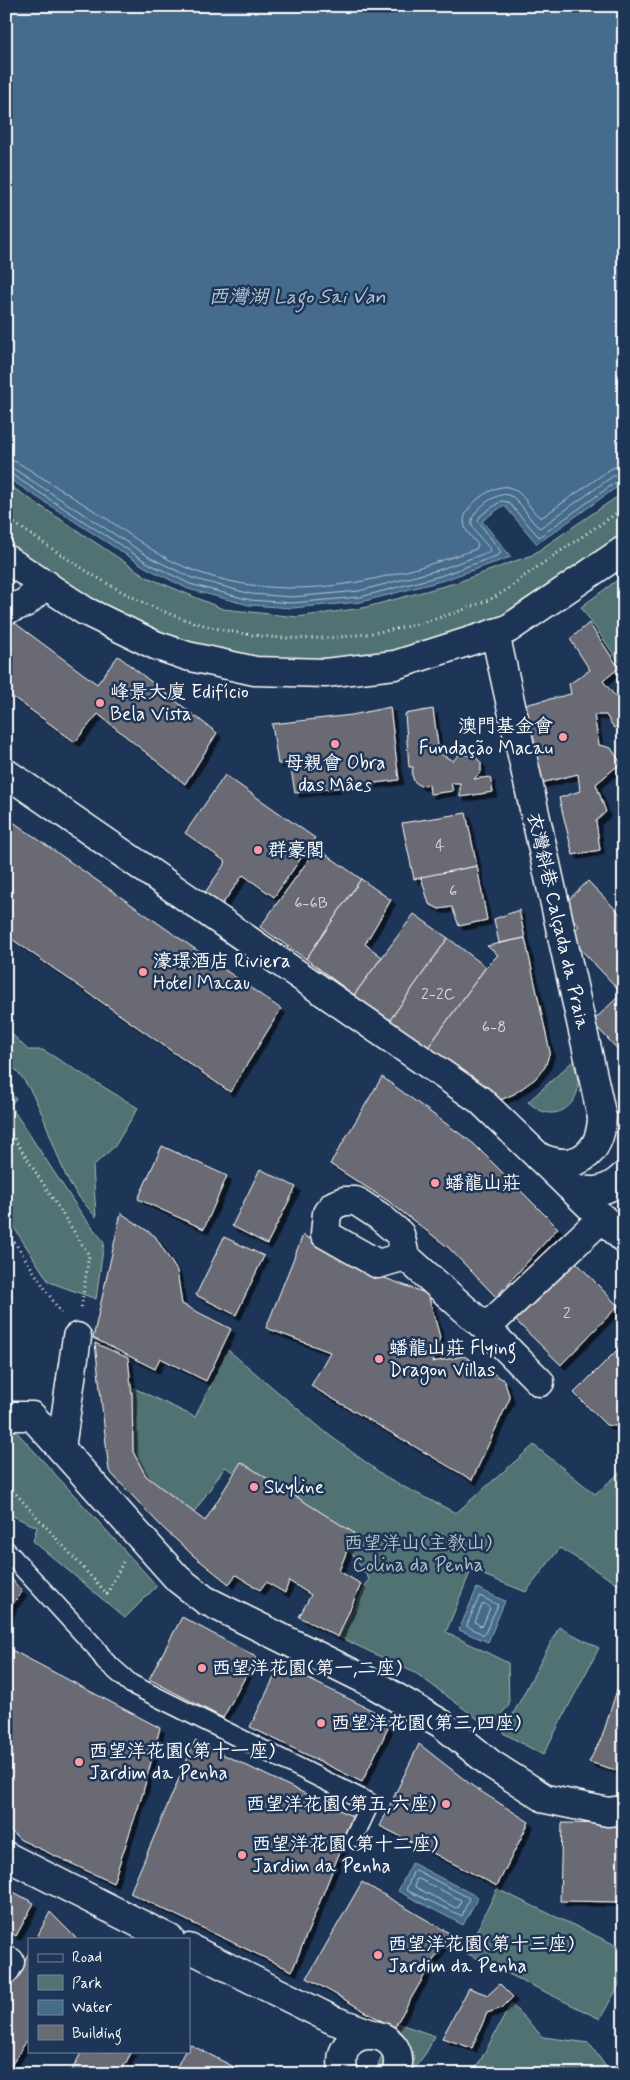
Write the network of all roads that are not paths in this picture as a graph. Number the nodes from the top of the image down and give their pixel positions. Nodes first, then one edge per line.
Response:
1 (624, 550) edge
2 (6, 559) edge
3 (46, 584) junction
4 (6, 610) edge
5 (495, 634) junction
6 (6, 773) edge
7 (602, 1117) junction
8 (624, 1139) edge
9 (596, 1145) junction
10 (539, 1158) junction
11 (624, 1176) edge
12 (587, 1200) junction
13 (624, 1239) edge
14 (405, 1256) dead end
15 (486, 1328) junction
16 (77, 1337) road end
17 (540, 1382) dead end
18 (19, 1416) edge
19 (61, 1448) junction
20 (6, 1550) edge
21 (624, 1810) edge
22 (354, 1837) dead end
23 (6, 1856) edge
24 (168, 1938) edge
25 (190, 1948) edge
26 (333, 2020) junction
27 (372, 2034) junction
28 (343, 2064) edge
29 (396, 2074) edge

1 - 5 street
2 - 3 street
3 - 4 street
3 - 5 street
5 - 7 street, 衣灣斜巷 Calçada da Praia
6 - 10 street
7 - 8 street
7 - 9 street, 衣灣斜巷 Calçada da Praia
9 - 10 street
9 - 12 street, 衣灣斜巷 Calçada da Praia
10 - 12 street
11 - 12 street
12 - 13 street
12 - 15 street
14 - 15 street
15 - 17 street
16 - 19 street
18 - 19 street
19 - 21 street
20 - 22 lane
23 - 24 street
25 - 26 street
26 - 27 street
26 - 28 street
27 - 28 street
27 - 29 street

